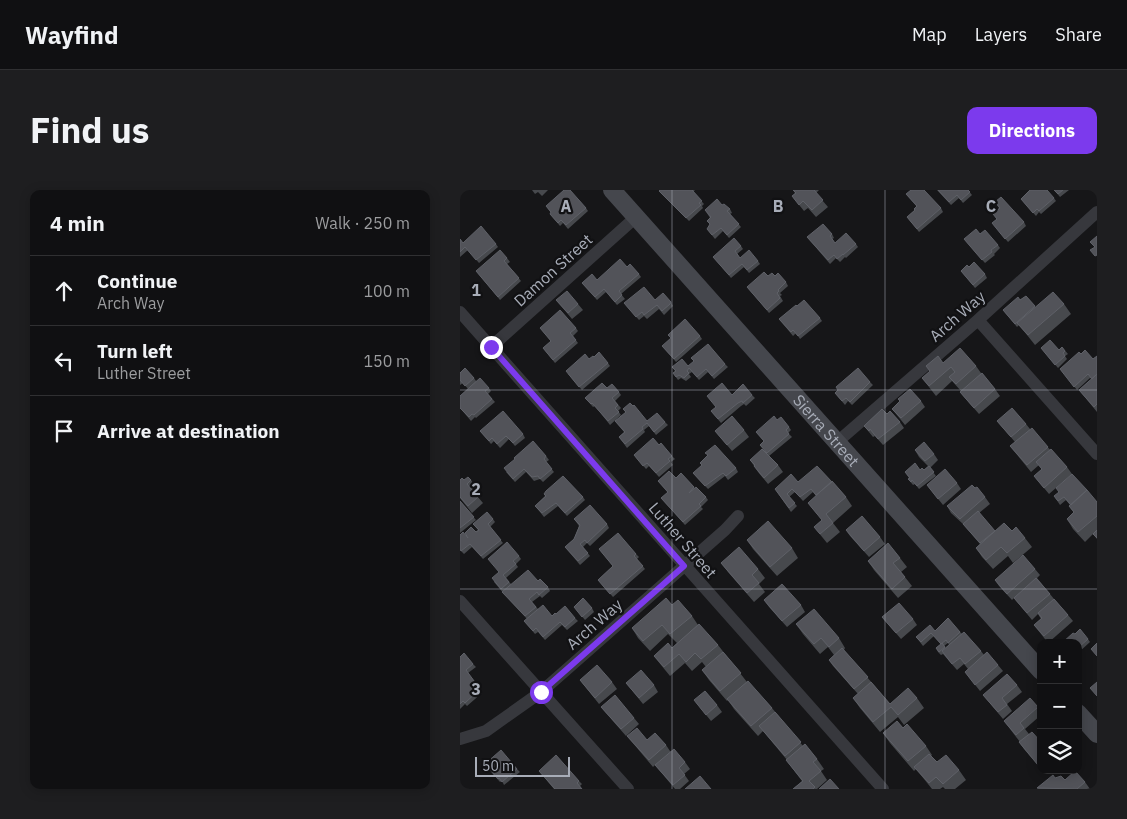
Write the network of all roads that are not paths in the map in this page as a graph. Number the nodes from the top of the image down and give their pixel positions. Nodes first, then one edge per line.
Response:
1 (612, 190) edge
2 (1097, 212) edge
3 (636, 217) junction
4 (460, 312) edge
5 (978, 320) junction
6 (491, 347) junction
7 (836, 443) junction
8 (1097, 454) edge
9 (738, 516) dead end
10 (684, 566) junction
11 (460, 601) edge
12 (1037, 667) edge
13 (541, 692) junction
14 (1082, 717) edge
15 (1097, 734) edge
16 (460, 739) edge
17 (628, 789) edge
18 (883, 789) edge

1 - 3 street, Sierra Street
2 - 5 street, Arch Way
3 - 6 street, Damon Street
3 - 7 street, Sierra Street
4 - 6 street, Luther Street
5 - 7 street, Arch Way
5 - 8 street
6 - 10 street, Luther Street
7 - 12 street, Sierra Street
9 - 10 street, Arch Way
10 - 13 street, Arch Way
10 - 18 street, Luther Street
11 - 13 street
13 - 16 street, Arch Way
13 - 17 street
14 - 15 street

